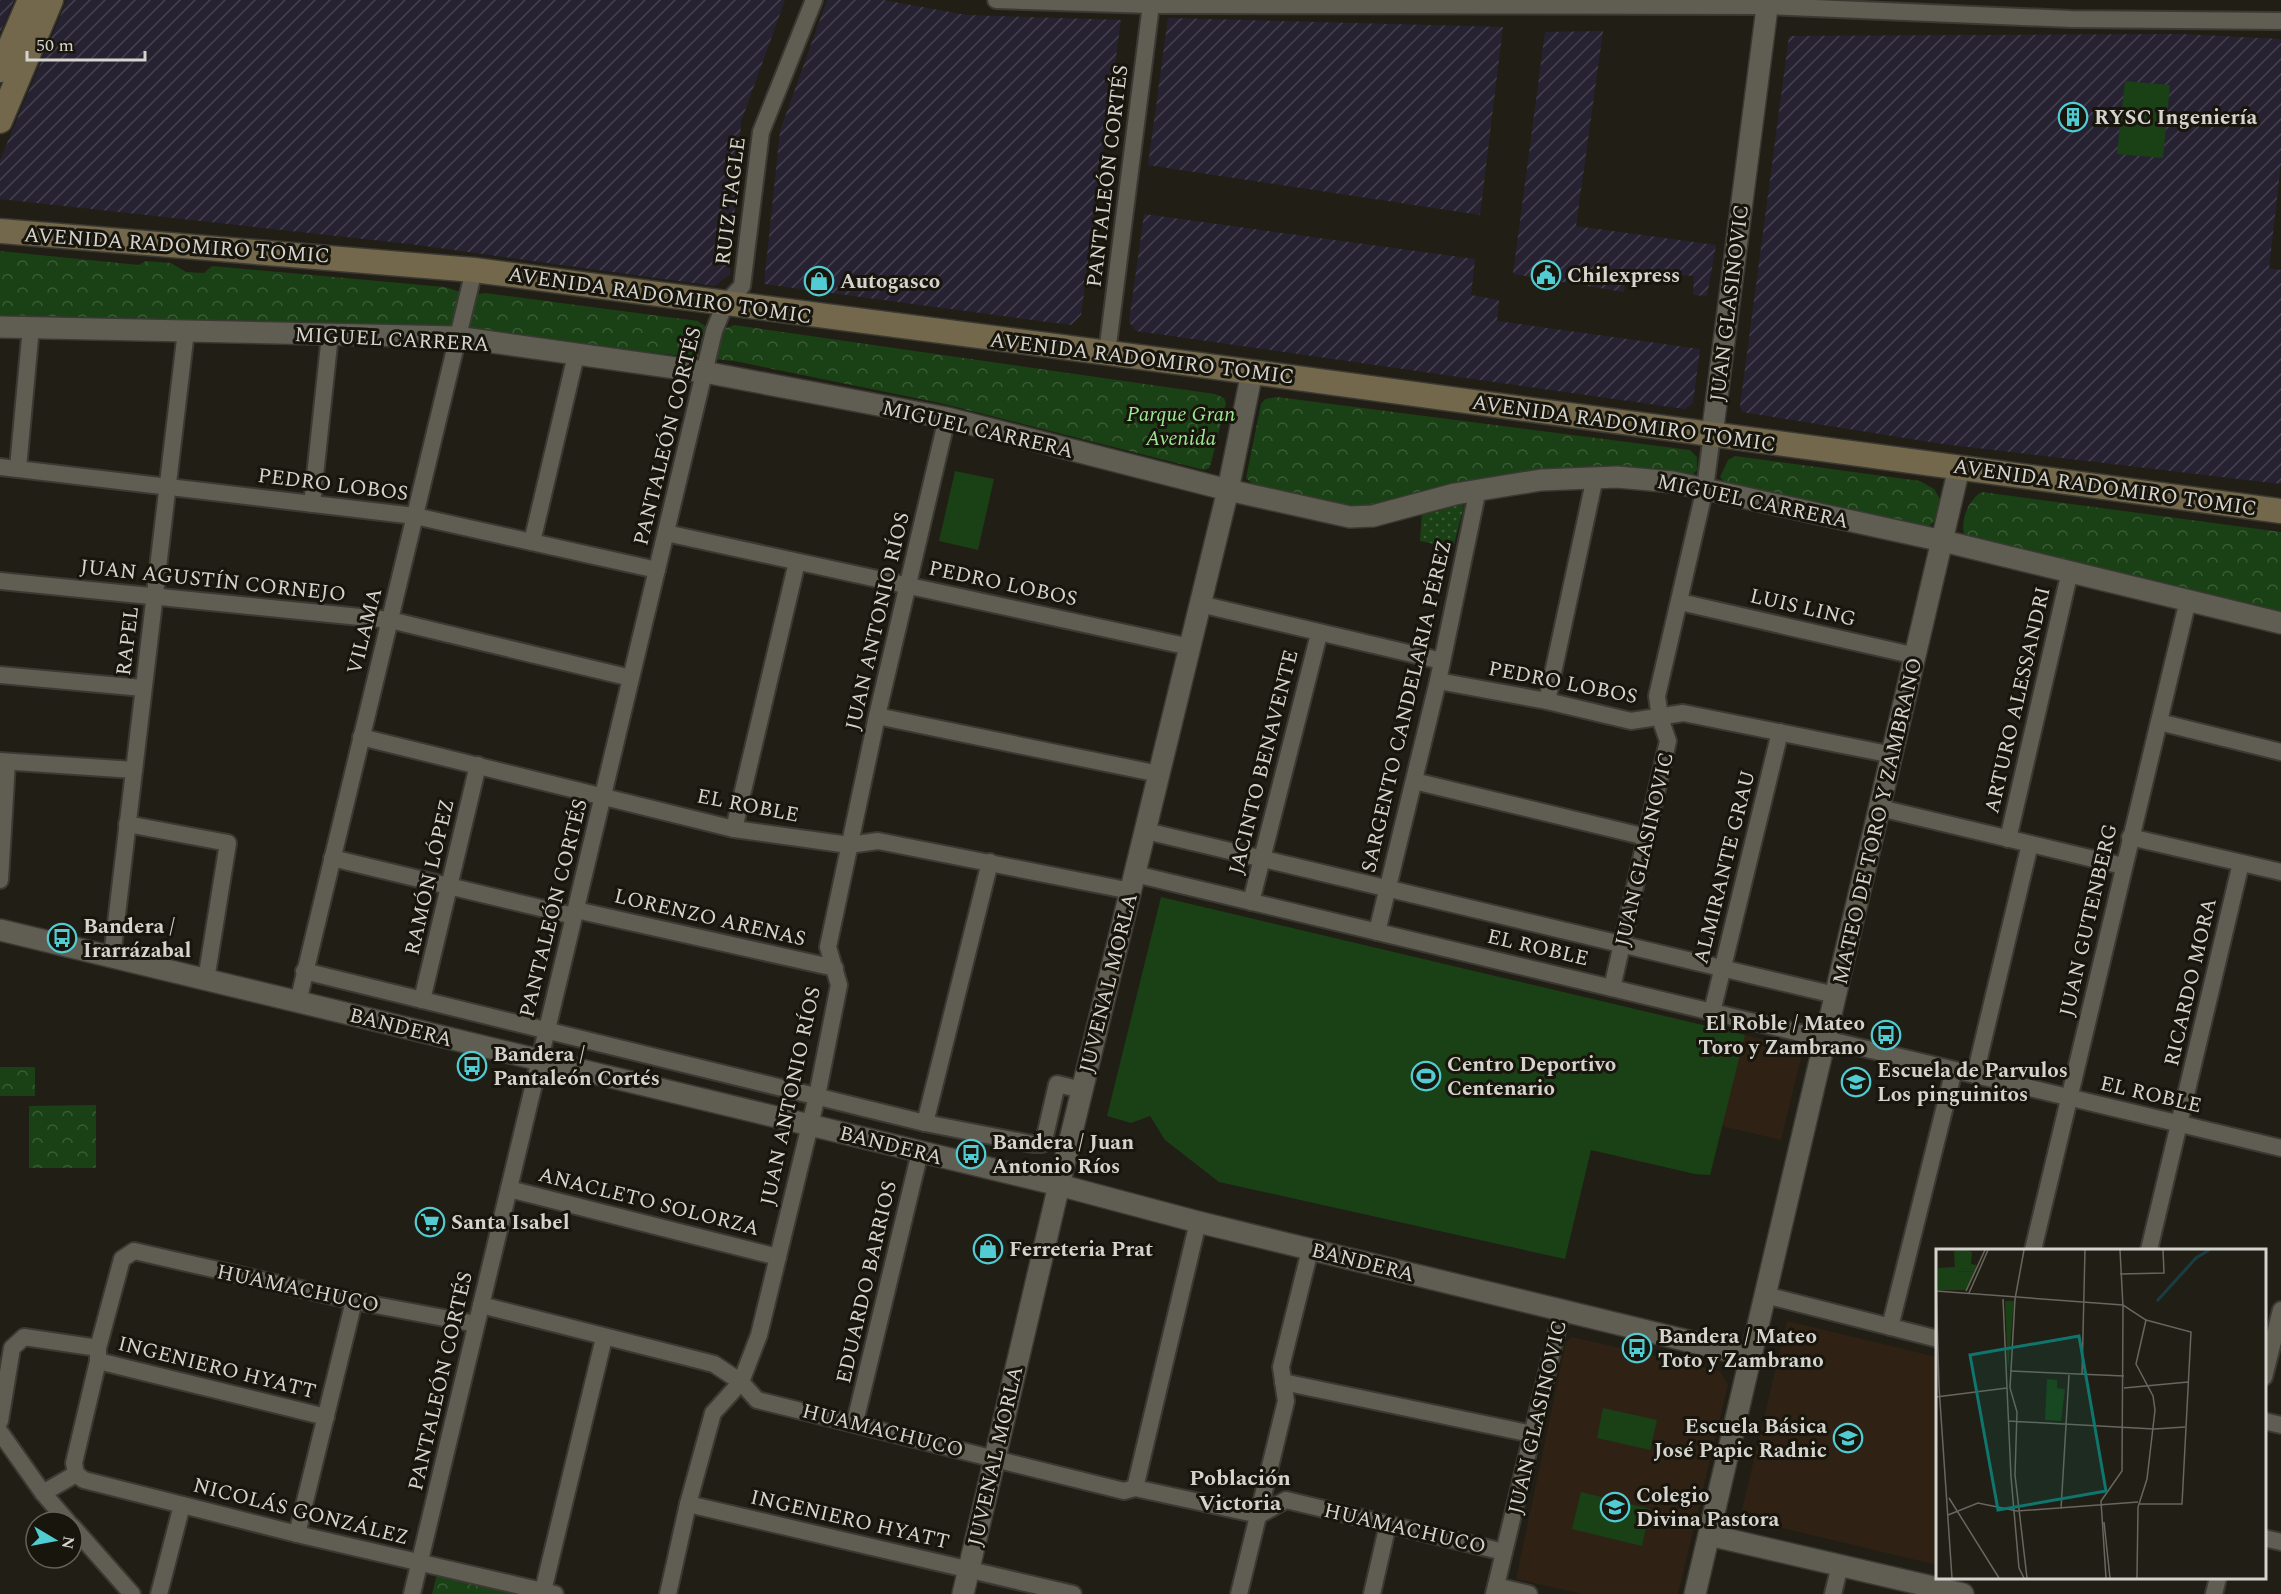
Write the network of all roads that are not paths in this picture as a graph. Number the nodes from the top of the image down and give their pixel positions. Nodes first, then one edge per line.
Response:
1 (30, 0) edge
2 (51, 0) edge
3 (814, 0) edge
4 (996, 0) edge
5 (1768, 3) edge
6 (1151, 5) junction
7 (2281, 21) edge
8 (0, 70) edge
9 (0, 121) edge
10 (0, 231) edge
11 (474, 270) junction
12 (725, 304) junction
13 (0, 327) edge
14 (31, 327) junction
15 (186, 331) junction
16 (330, 335) junction
17 (456, 337) junction
18 (1107, 353) junction
19 (576, 355) junction
20 (704, 372) junction
21 (1252, 372) junction
22 (947, 418) junction
23 (1712, 435) junction
24 (0, 467) edge
25 (18, 468) junction
26 (1959, 468) junction
27 (1595, 477) junction
28 (167, 486) junction
29 (1705, 488) junction
30 (1478, 489) junction
31 (1228, 490) junction
32 (312, 504) junction
33 (2281, 511) edge
34 (415, 516) junction
35 (666, 533) junction
36 (532, 542) junction
37 (1943, 542) junction
38 (797, 562) junction
39 (657, 570) junction
40 (2070, 571) junction
41 (0, 581) edge
42 (908, 586) junction
43 (155, 597) junction
44 (2188, 600) junction
45 (1680, 602) junction
46 (1200, 604) junction
47 (390, 620) junction
48 (2281, 623) edge
49 (1319, 634) junction
50 (1190, 647) junction
51 (1916, 656) junction
52 (1442, 661) junction
53 (0, 675) edge
54 (631, 678) junction
55 (1438, 681) junction
56 (143, 688) junction
57 (1547, 701) junction
58 (877, 716) junction
59 (1660, 718) junction
60 (2159, 722) junction
61 (1780, 732) junction
62 (361, 737) junction
63 (2281, 752) edge
64 (1893, 755) junction
65 (4, 762) edge
66 (478, 765) junction
67 (134, 770) junction
68 (1159, 774) junction
69 (1414, 781) junction
70 (603, 795) junction
71 (1880, 808) junction
72 (127, 824) junction
73 (734, 829) junction
74 (1146, 831) junction
75 (1646, 837) junction
76 (2130, 837) junction
77 (2008, 839) junction
78 (2030, 844) junction
79 (849, 845) junction
80 (1262, 857) junction
81 (332, 858) junction
82 (990, 862) junction
83 (2241, 863) junction
84 (2123, 866) junction
85 (2281, 872) edge
86 (0, 880) edge
87 (1133, 883) junction
88 (450, 886) junction
89 (1388, 887) junction
90 (1251, 902) junction
91 (575, 913) junction
92 (0, 930) edge
93 (1377, 932) junction
94 (1622, 944) junction
95 (112, 957) junction
96 (835, 968) junction
97 (1722, 968) junction
98 (304, 971) junction
99 (206, 980) junction
100 (1612, 988) junction
101 (1835, 995) junction
102 (422, 999) junction
103 (298, 1002) junction
104 (1712, 1012) junction
105 (547, 1030) junction
106 (1824, 1039) junction
107 (540, 1060) junction
108 (1954, 1070) junction
109 (1975, 1075) junction
110 (1082, 1090) junction
111 (817, 1096) junction
112 (2069, 1097) junction
113 (925, 1123) junction
114 (2180, 1124) junction
115 (809, 1125) junction
116 (2281, 1148) edge
117 (920, 1152) junction
118 (1059, 1185) junction
119 (509, 1189) junction
120 (1198, 1222) junction
121 (2033, 1249) edge
122 (2149, 1249) edge
123 (1310, 1250) junction
124 (777, 1257) junction
125 (1765, 1295) junction
126 (354, 1301) junction
127 (481, 1305) junction
128 (1562, 1310) junction
129 (2281, 1310) edge
130 (476, 1324) junction
131 (1890, 1327) junction
132 (604, 1338) junction
133 (1936, 1338) edge
134 (98, 1354) junction
135 (1750, 1356) junction
136 (2266, 1373) edge
137 (741, 1382) junction
138 (1283, 1382) junction
139 (326, 1417) junction
140 (0, 1421) edge
141 (2266, 1421) edge
142 (855, 1422) junction
143 (2281, 1425) edge
144 (0, 1431) edge
145 (1532, 1434) junction
146 (995, 1457) junction
147 (76, 1474) junction
148 (1135, 1488) junction
149 (43, 1493) junction
150 (688, 1504) junction
151 (182, 1505) junction
152 (58, 1510) edge
153 (1258, 1515) junction
154 (1388, 1524) junction
155 (297, 1534) junction
156 (1709, 1535) junction
157 (2266, 1538) edge
158 (84, 1540) edge
159 (2281, 1542) edge
160 (1504, 1552) junction
161 (419, 1563) junction
162 (1840, 1565) junction
163 (968, 1570) junction
164 (2218, 1579) edge
165 (1495, 1590) edge
166 (549, 1593) edge
167 (1958, 1593) edge
168 (132, 1594) edge
169 (159, 1594) edge
170 (412, 1594) edge
171 (668, 1594) edge
172 (963, 1594) edge
173 (1073, 1594) edge
174 (1239, 1594) edge
175 (1372, 1594) edge
176 (1529, 1594) edge
177 (1695, 1594) edge
178 (1833, 1594) edge
179 (2214, 1594) edge

1 - 8 main road
2 - 9 main road
3 - 12 street, RUIZ TAGLE
4 - 6 street
5 - 6 street
5 - 7 street
5 - 23 street, JUAN GLASINOVIC
6 - 18 street, PANTALEÓN CORTÉS
10 - 11 main road, AVENIDA RADOMIRO TOMIC
11 - 12 main road, AVENIDA RADOMIRO TOMIC
11 - 17 street, VILAMA
12 - 18 main road, AVENIDA RADOMIRO TOMIC
12 - 20 street, PANTALEÓN CORTÉS
13 - 14 street, MIGUEL CARRERA
14 - 15 street, MIGUEL CARRERA
14 - 25 street
15 - 16 street, MIGUEL CARRERA
15 - 28 street, RAPEL
16 - 17 street, MIGUEL CARRERA
16 - 32 street
17 - 19 street, MIGUEL CARRERA
17 - 34 street, VILAMA
18 - 21 main road, AVENIDA RADOMIRO TOMIC
19 - 20 street, MIGUEL CARRERA
19 - 36 street
20 - 22 street, MIGUEL CARRERA
20 - 35 street, PANTALEÓN CORTÉS
21 - 23 main road, AVENIDA RADOMIRO TOMIC
21 - 31 street, JUVENAL MORLA
22 - 31 street, MIGUEL CARRERA
22 - 42 street, JUAN ANTONIO RÍOS
23 - 26 main road, AVENIDA RADOMIRO TOMIC
23 - 29 street, JUAN GLASINOVIC
24 - 25 street, PEDRO LOBOS
25 - 28 street, PEDRO LOBOS
26 - 33 main road, AVENIDA RADOMIRO TOMIC
26 - 37 street, MATEO DE TORO Y ZAMBRANO
27 - 29 street, MIGUEL CARRERA
27 - 30 street, MIGUEL CARRERA
27 - 57 street
28 - 32 street, PEDRO LOBOS
28 - 43 street, RAPEL
29 - 37 street, MIGUEL CARRERA
29 - 45 street, JUAN GLASINOVIC
30 - 31 street, MIGUEL CARRERA
30 - 52 street, SARGENTO CANDELARIA PÉREZ
31 - 46 street, JUVENAL MORLA
32 - 34 street, PEDRO LOBOS
34 - 36 street, PEDRO LOBOS
34 - 47 street, VILAMA
35 - 38 street, PEDRO LOBOS
35 - 39 street, PANTALEÓN CORTÉS
36 - 39 street, PEDRO LOBOS
37 - 40 street
37 - 51 street, MATEO DE TORO Y ZAMBRANO
38 - 42 street, PEDRO LOBOS
38 - 73 street
39 - 54 street, PANTALEÓN CORTÉS
40 - 44 street
40 - 77 street, ARTURO ALESSANDRI
41 - 43 street, JUAN AGUSTÍN CORNEJO
42 - 50 street, PEDRO LOBOS
42 - 58 street, JUAN ANTONIO RÍOS
43 - 47 street, JUAN AGUSTÍN CORNEJO
43 - 56 street, RAPEL
44 - 48 street
44 - 60 street, JUAN GUTENBERG
45 - 51 street, LUIS LING
45 - 59 street, JUAN GLASINOVIC
46 - 49 street
46 - 50 street, JUVENAL MORLA
47 - 54 street, JUAN AGUSTÍN CORNEJO
47 - 62 street, VILAMA
49 - 52 street
49 - 80 street, JACINTO BENAVENTE
50 - 68 street, JUVENAL MORLA
51 - 64 street, MATEO DE TORO Y ZAMBRANO
52 - 55 street, SARGENTO CANDELARIA PÉREZ
53 - 56 street
54 - 70 street, PANTALEÓN CORTÉS
55 - 57 street, PEDRO LOBOS
55 - 69 street, SARGENTO CANDELARIA PÉREZ
56 - 67 street, RAPEL
57 - 59 street, PEDRO LOBOS
58 - 68 street
58 - 79 street, JUAN ANTONIO RÍOS
59 - 61 street, PEDRO LOBOS
59 - 75 street, JUAN GLASINOVIC
60 - 63 street
60 - 76 street, JUAN GUTENBERG
61 - 64 street, PEDRO LOBOS
61 - 97 street, ALMIRANTE GRAU
62 - 66 street, EL ROBLE
62 - 81 street, VILAMA
64 - 71 street, MATEO DE TORO Y ZAMBRANO
65 - 67 street
65 - 86 street
66 - 70 street, EL ROBLE
66 - 88 street, RAMÓN LÓPEZ
67 - 72 street, RAPEL
68 - 74 street, JUVENAL MORLA
69 - 75 street
69 - 89 street, SARGENTO CANDELARIA PÉREZ
70 - 73 street, EL ROBLE
70 - 91 street, PANTALEÓN CORTÉS
71 - 77 street
71 - 101 street, MATEO DE TORO Y ZAMBRANO
72 - 95 street, RAPEL
72 - 99 street
73 - 79 street, EL ROBLE
74 - 80 street, EL ROBLE
74 - 87 street, JUVENAL MORLA
75 - 94 street, JUAN GLASINOVIC
76 - 83 street
76 - 84 street, JUAN GUTENBERG
77 - 78 street
78 - 84 street
78 - 109 street
79 - 82 street, EL ROBLE
79 - 96 street, JUAN ANTONIO RÍOS
80 - 89 street, EL ROBLE
80 - 90 street, JACINTO BENAVENTE
81 - 88 street, LORENZO ARENAS
81 - 98 street, VILAMA
82 - 87 street, EL ROBLE
82 - 113 street
83 - 85 street
83 - 114 street, RICARDO MORA
84 - 112 street, JUAN GUTENBERG
87 - 90 street, EL ROBLE
87 - 110 street, JUVENAL MORLA
88 - 91 street, LORENZO ARENAS
88 - 102 street, RAMÓN LÓPEZ
89 - 93 street, SARGENTO CANDELARIA PÉREZ
89 - 94 street, EL ROBLE
90 - 93 street, EL ROBLE
91 - 96 street, LORENZO ARENAS
91 - 105 street, PANTALEÓN CORTÉS
92 - 95 street, BANDERA
93 - 100 street, EL ROBLE
94 - 97 street, EL ROBLE
94 - 100 street, JUAN GLASINOVIC
95 - 99 street, BANDERA
96 - 111 street, JUAN ANTONIO RÍOS
97 - 101 street, EL ROBLE
97 - 104 street, ALMIRANTE GRAU
98 - 102 street, BANDERA
98 - 103 street, VILAMA
99 - 103 street, BANDERA
100 - 104 street, EL ROBLE
101 - 106 street, MATEO DE TORO Y ZAMBRANO
102 - 105 street, BANDERA
103 - 107 street, BANDERA
104 - 106 street, EL ROBLE
105 - 107 street, PANTALEÓN CORTÉS
105 - 111 street, BANDERA
106 - 108 street, EL ROBLE
106 - 125 street, MATEO DE TORO Y ZAMBRANO
107 - 115 street, BANDERA
107 - 119 street, PANTALEÓN CORTÉS
108 - 109 street, EL ROBLE
108 - 131 street
109 - 112 street, EL ROBLE
110 - 113 street, BANDERA
110 - 118 street, JUVENAL MORLA
111 - 113 street, BANDERA
111 - 115 street, JUAN ANTONIO RÍOS
112 - 114 street, EL ROBLE
112 - 121 street, JUAN GUTENBERG
114 - 116 street, EL ROBLE
114 - 122 street, RICARDO MORA
115 - 117 street, BANDERA
115 - 124 street, JUAN ANTONIO RÍOS
117 - 118 street, BANDERA
117 - 142 street, EDUARDO BARRIOS
118 - 120 street, BANDERA
118 - 146 street, JUVENAL MORLA
119 - 124 street, ANACLETO SOLORZA
119 - 127 street, PANTALEÓN CORTÉS
120 - 123 street, BANDERA
120 - 148 street
123 - 128 street, BANDERA
123 - 138 street
124 - 137 street, JUAN ANTONIO RÍOS
125 - 131 street
125 - 135 street, MATEO DE TORO Y ZAMBRANO
126 - 130 street, HUAMACHUCO
126 - 134 street, HUAMACHUCO
126 - 139 street
127 - 130 street, PANTALEÓN CORTÉS
127 - 132 street, HUAMACHUCO
128 - 135 street, BANDERA
128 - 145 street, JUAN GLASINOVIC
129 - 136 street
130 - 161 street, PANTALEÓN CORTÉS
131 - 133 street
132 - 137 street, HUAMACHUCO
132 - 166 street
134 - 139 street, INGENIERO HYATT
134 - 140 street, INGENIERO HYATT
134 - 147 street
135 - 156 street, MATEO DE TORO Y ZAMBRANO
137 - 142 street, HUAMACHUCO
137 - 150 street, JUAN ANTONIO RÍOS
138 - 145 street
138 - 153 street
139 - 155 street
141 - 143 street
142 - 146 street, HUAMACHUCO
144 - 149 street
145 - 160 street, JUAN GLASINOVIC
146 - 148 street, HUAMACHUCO
146 - 163 street, JUVENAL MORLA
147 - 149 street
147 - 151 street, NICOLÁS GONZÁLEZ
148 - 153 street, HUAMACHUCO
149 - 152 street
150 - 163 street, INGENIERO HYATT
150 - 171 street, JUAN ANTONIO RÍOS
151 - 155 street, NICOLÁS GONZÁLEZ
151 - 169 street
153 - 154 street, HUAMACHUCO
153 - 174 street
154 - 160 street, HUAMACHUCO
154 - 175 street
155 - 161 street, NICOLÁS GONZÁLEZ
156 - 162 street
156 - 177 street, MATEO DE TORO Y ZAMBRANO
157 - 159 street
158 - 168 street
160 - 165 street, JUAN GLASINOVIC
161 - 166 street, NICOLÁS GONZÁLEZ
161 - 170 street, PANTALEÓN CORTÉS
162 - 167 street
162 - 178 street
163 - 172 street, JUVENAL MORLA
163 - 173 street, INGENIERO HYATT
164 - 179 street
165 - 176 street, HUAMACHUCO

